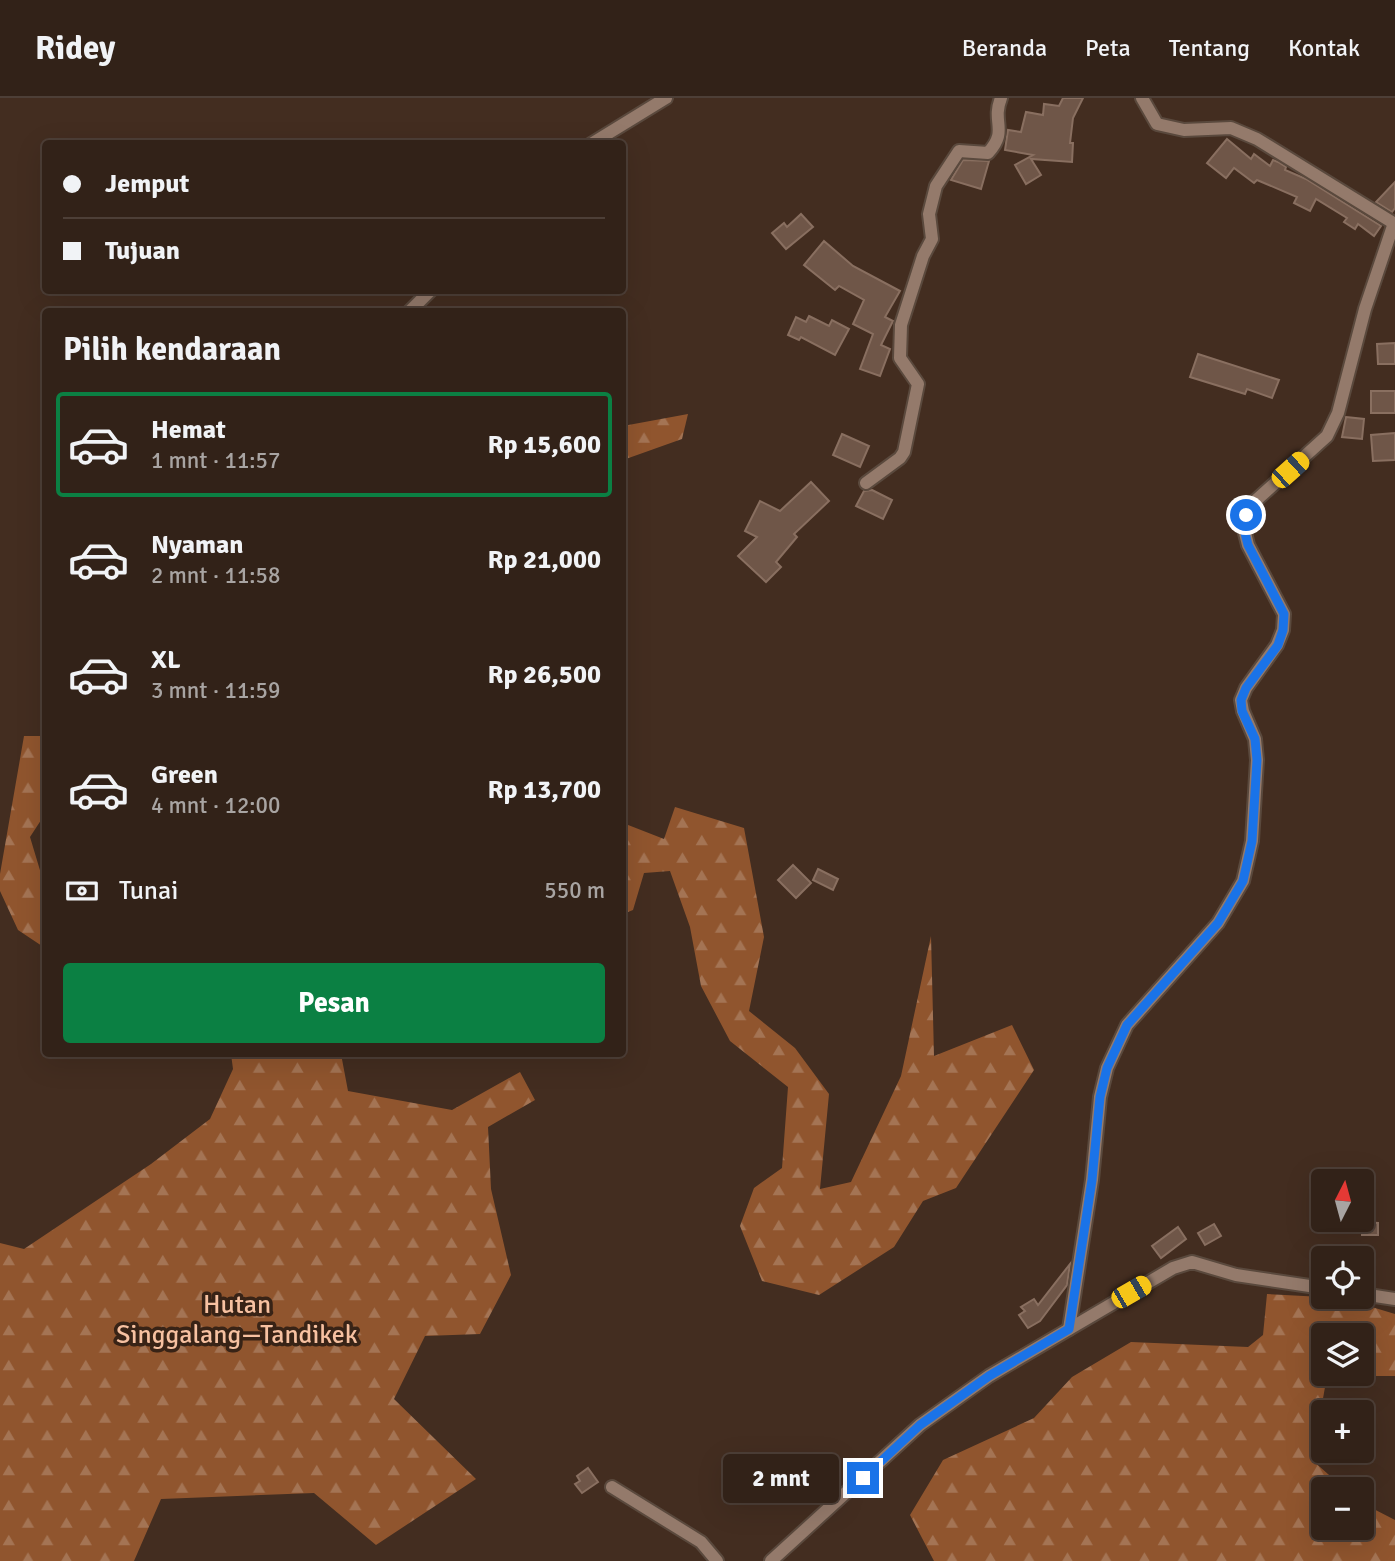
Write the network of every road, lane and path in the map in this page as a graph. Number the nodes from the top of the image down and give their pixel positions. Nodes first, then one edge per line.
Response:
1 (666, 98) edge
2 (1001, 98) edge
3 (1142, 98) edge
4 (598, 140) edge
5 (1394, 224) edge
6 (428, 294) edge
7 (413, 308) edge
8 (866, 483) dead end
9 (1311, 1286) edge
10 (1374, 1296) edge
11 (1395, 1299) edge
12 (1069, 1329) junction
13 (612, 1487) dead end
14 (717, 1561) edge
15 (771, 1561) edge

1 - 4 street
2 - 8 street
3 - 5 street
5 - 12 street
6 - 7 street
9 - 12 street
10 - 11 street
12 - 15 street
13 - 14 street

